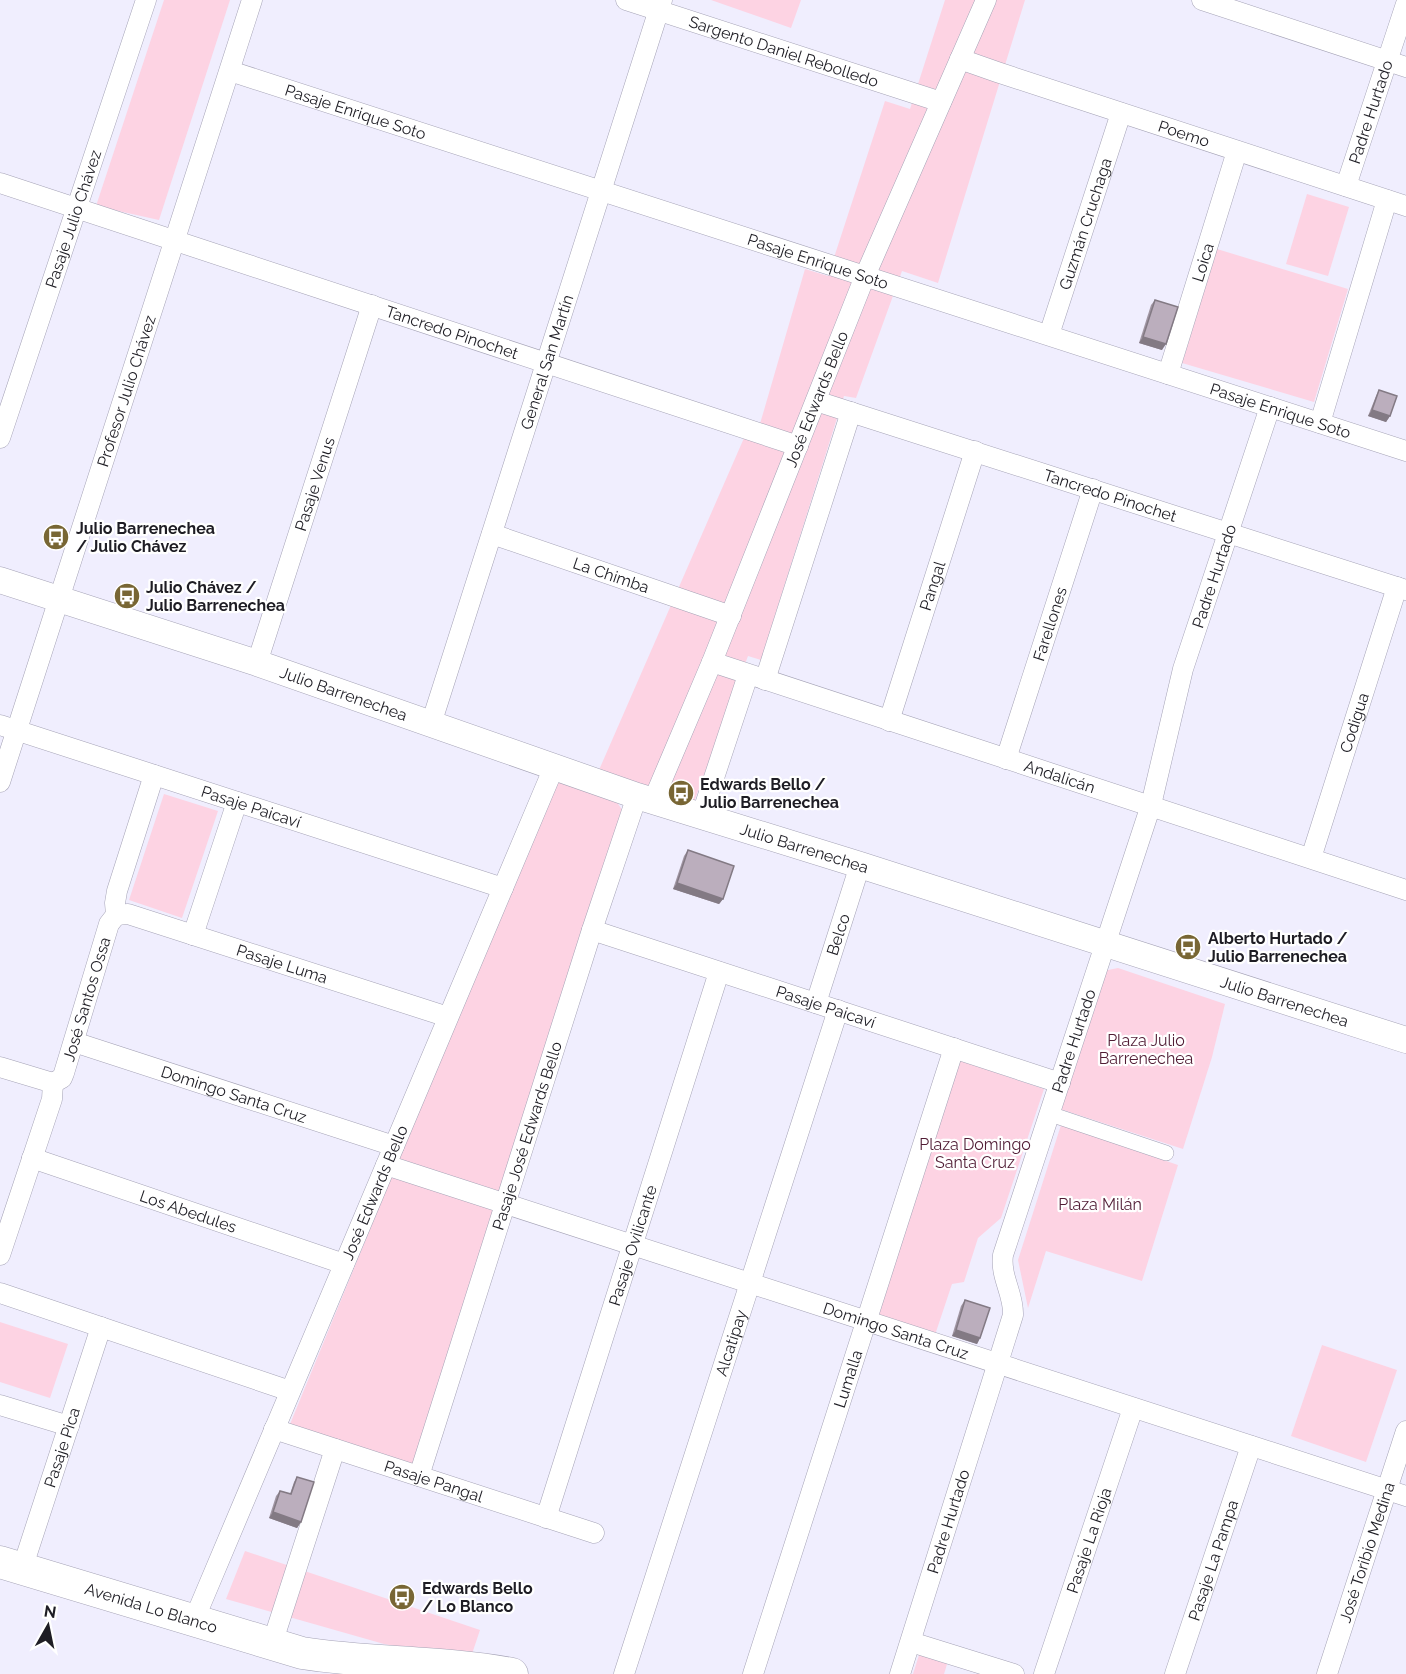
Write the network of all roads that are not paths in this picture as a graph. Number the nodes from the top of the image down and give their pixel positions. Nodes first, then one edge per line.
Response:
1 (146, 0) edge
2 (252, 0) edge
3 (626, 0) edge
4 (986, 0) edge
5 (1202, 0) edge
6 (1406, 4) edge
7 (661, 5) edge
8 (960, 59) junction
9 (1397, 63) edge
10 (230, 71) junction
11 (941, 102) junction
12 (1121, 113) junction
13 (1237, 151) junction
14 (0, 183) edge
15 (1346, 186) junction
16 (601, 191) junction
17 (1397, 203) edge
18 (77, 208) junction
19 (175, 240) junction
20 (865, 276) junction
21 (372, 305) junction
22 (1049, 335) junction
23 (546, 363) junction
24 (1168, 374) junction
25 (816, 401) junction
26 (1270, 407) junction
27 (851, 412) junction
28 (1320, 423) junction
29 (0, 438) edge
30 (798, 446) junction
31 (975, 451) junction
32 (1406, 451) edge
33 (1093, 489) junction
34 (1228, 533) junction
35 (492, 534) junction
36 (0, 580) edge
37 (1401, 589) edge
38 (59, 600) junction
39 (731, 616) junction
40 (712, 662) junction
41 (257, 663) junction
42 (757, 678) junction
43 (889, 721) junction
44 (431, 724) junction
45 (8, 728) edge
46 (1006, 759) junction
47 (554, 767) junction
48 (154, 775) junction
49 (0, 782) edge
50 (645, 798) junction
51 (237, 802) junction
52 (1151, 805) junction
53 (701, 817) junction
54 (1311, 858) junction
55 (860, 865) junction
56 (503, 888) junction
57 (1406, 890) edge
58 (116, 915) junction
59 (592, 930) junction
60 (193, 935) junction
61 (1106, 944) junction
62 (719, 972) junction
63 (816, 1003) junction
64 (838, 1010) junction
65 (448, 1017) junction
66 (1406, 1040) edge
67 (74, 1042) junction
68 (954, 1048) junction
69 (0, 1067) edge
70 (53, 1083) junction
71 (1060, 1083) junction
72 (1050, 1114) junction
73 (394, 1146) junction
74 (1166, 1153) dead end
75 (32, 1158) junction
76 (386, 1165) junction
77 (505, 1204) junction
78 (632, 1245) junction
79 (0, 1254) edge
80 (344, 1264) junction
81 (750, 1283) junction
82 (0, 1293) edge
83 (867, 1321) junction
84 (101, 1327) junction
85 (996, 1365) junction
86 (290, 1391) junction
87 (0, 1404) edge
88 (1133, 1408) junction
89 (69, 1426) junction
90 (274, 1429) junction
91 (1406, 1431) edge
92 (1251, 1446) junction
93 (335, 1449) junction
94 (419, 1476) junction
95 (1387, 1490) junction
96 (1406, 1496) edge
97 (546, 1518) junction
98 (594, 1533) dead end
99 (11, 1565) edge
100 (194, 1620) junction
101 (910, 1642) junction
102 (272, 1644) junction
103 (302, 1653) junction
104 (345, 1674) edge
105 (512, 1674) edge
106 (624, 1674) edge
107 (753, 1674) edge
108 (900, 1674) edge
109 (1014, 1674) edge
110 (1044, 1674) edge
111 (1175, 1674) edge
112 (1327, 1674) edge

1 - 18 street, Pasaje Julio Chávez
2 - 10 street, Profesor Julio Chávez
3 - 7 street, Sargento Daniel Rebolledo
4 - 8 street, José Edwards Bello
5 - 9 street
6 - 9 street, Padre Hurtado
7 - 11 street, Sargento Daniel Rebolledo
7 - 16 street, General San Martín
8 - 11 street, José Edwards Bello
8 - 12 street, Poemo
9 - 15 street, Padre Hurtado
10 - 16 street, Pasaje Enrique Soto
10 - 19 street, Profesor Julio Chávez
11 - 20 street, José Edwards Bello
12 - 13 street, Poemo
12 - 22 street, Guzmán Cruchaga
13 - 15 street, Poemo
13 - 24 street, Loica
14 - 18 street, Tancredo Pinochet
15 - 17 street, Poemo
16 - 20 street, Pasaje Enrique Soto
16 - 23 street, General San Martín
17 - 28 street
18 - 19 street, Tancredo Pinochet
18 - 29 street, Pasaje Julio Chávez
19 - 21 street, Tancredo Pinochet
19 - 38 street, Profesor Julio Chávez
20 - 22 street, Pasaje Enrique Soto
20 - 25 street, José Edwards Bello
21 - 23 street, Tancredo Pinochet
21 - 41 street, Pasaje Venus
22 - 24 street, Pasaje Enrique Soto
23 - 30 street, Tancredo Pinochet
23 - 35 street, General San Martín
24 - 26 street, Pasaje Enrique Soto
25 - 27 street, Tancredo Pinochet
25 - 30 street, José Edwards Bello
26 - 28 street, Pasaje Enrique Soto
26 - 34 street, Padre Hurtado
27 - 31 street, Tancredo Pinochet
27 - 42 street
28 - 32 street, Pasaje Enrique Soto
30 - 39 street, José Edwards Bello
31 - 33 street, Tancredo Pinochet
31 - 43 street, Pangal
33 - 34 street, Tancredo Pinochet
33 - 46 street, Farellones
34 - 37 street, Tancredo Pinochet
34 - 52 street, Padre Hurtado
35 - 39 street, La Chimba
35 - 44 street, General San Martín
36 - 38 street, Julio Barrenechea
37 - 54 street, Codigua
38 - 41 street, Julio Barrenechea
38 - 45 street, Profesor Julio Chávez
39 - 40 street, José Edwards Bello
40 - 42 street, Andalicán
40 - 50 street, José Edwards Bello
41 - 44 street, Julio Barrenechea
42 - 43 street, Andalicán
42 - 53 street
43 - 46 street, Andalicán
44 - 47 street, Julio Barrenechea
45 - 48 street, Pasaje Paicaví
45 - 49 street, Profesor Julio Chávez
46 - 52 street, Andalicán
47 - 50 street, Julio Barrenechea
47 - 56 street, José Edwards Bello
48 - 51 street, Pasaje Paicaví
48 - 58 street, José Santos Ossa
50 - 53 street, Julio Barrenechea
50 - 59 street, Pasaje José Edwards Bello
51 - 56 street, Pasaje Paicaví
51 - 60 street
52 - 54 street, Andalicán
52 - 61 street, Padre Hurtado
53 - 55 street, Julio Barrenechea
54 - 57 street, Andalicán
55 - 61 street, Julio Barrenechea
55 - 63 street, Belco
56 - 65 street, José Edwards Bello
58 - 60 street, Pasaje Luma
58 - 67 street, José Santos Ossa
59 - 62 street, Pasaje Paicaví
59 - 77 street, Pasaje José Edwards Bello
60 - 65 street, Pasaje Luma
61 - 66 street, Julio Barrenechea
61 - 71 street, Padre Hurtado
62 - 63 street, Pasaje Paicaví
62 - 78 street, Pasaje Ovilicante
63 - 64 street, Pasaje Paicaví
64 - 68 street, Pasaje Paicaví
64 - 81 street, Alcatipay
65 - 73 street, José Edwards Bello
67 - 70 street, José Santos Ossa
67 - 73 street, Domingo Santa Cruz
68 - 71 street, Pasaje Paicaví
68 - 83 street, Lumalla
69 - 70 street
70 - 75 street, José Santos Ossa
71 - 72 street, Padre Hurtado
72 - 74 street
72 - 85 street, Padre Hurtado
73 - 76 street, José Edwards Bello
75 - 79 street, José Santos Ossa
75 - 80 street, Los Abedules
76 - 77 street, Domingo Santa Cruz
76 - 80 street, José Edwards Bello
77 - 78 street, Domingo Santa Cruz
77 - 94 street, Pasaje José Edwards Bello
78 - 81 street, Domingo Santa Cruz
78 - 97 street, Pasaje Ovilicante
80 - 86 street, José Edwards Bello
81 - 83 street, Domingo Santa Cruz
81 - 106 street, Alcatipay
82 - 84 street
83 - 85 street, Domingo Santa Cruz
83 - 107 street, Lumalla
84 - 86 street
84 - 89 street, Pasaje Pica
85 - 88 street, Domingo Santa Cruz
85 - 101 street, Padre Hurtado
86 - 90 street, José Edwards Bello
87 - 89 street
88 - 92 street, Domingo Santa Cruz
88 - 110 street, Pasaje La Rioja
89 - 99 street, Pasaje Pica
90 - 93 street, Pasaje Pangal
90 - 100 street, José Edwards Bello
91 - 95 street, José Toribio Medina
92 - 95 street, Domingo Santa Cruz
92 - 111 street, Pasaje La Pampa
93 - 94 street, Pasaje Pangal
93 - 102 street
94 - 97 street, Pasaje Pangal
95 - 96 street, Domingo Santa Cruz
95 - 112 street, José Toribio Medina
97 - 98 street, Pasaje Pangal
99 - 100 main road, Avenida Lo Blanco
100 - 102 main road, Avenida Lo Blanco
101 - 108 street, Padre Hurtado
101 - 109 street
102 - 103 main road, Avenida Lo Blanco
103 - 104 main road, Avenida Lo Blanco
103 - 105 main road, Avenida Lo Blanco

